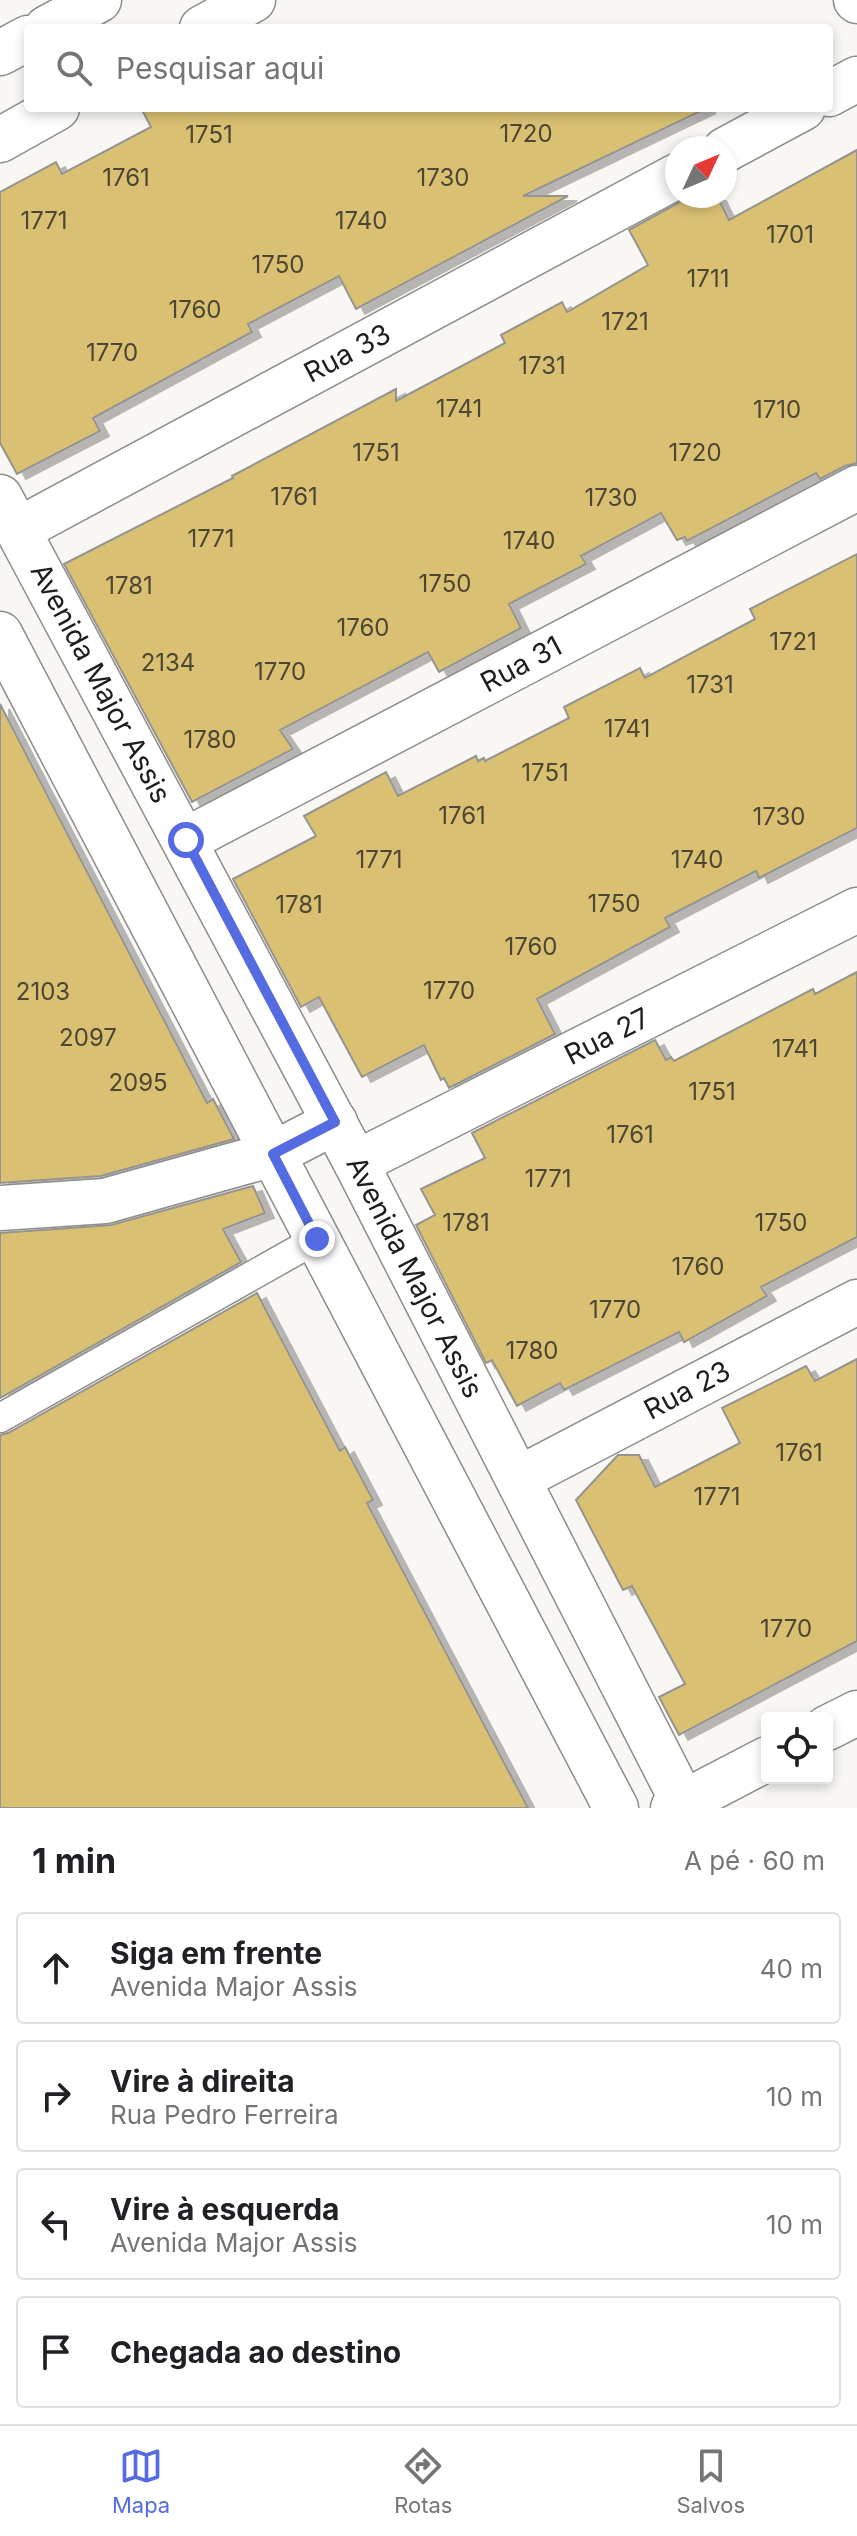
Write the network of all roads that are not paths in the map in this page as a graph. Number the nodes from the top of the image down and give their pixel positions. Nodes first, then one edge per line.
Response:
1 (99, 0) edge
2 (253, 0) edge
3 (54, 24) edge
4 (209, 24) edge
5 (24, 40) edge
6 (0, 53) edge
7 (857, 79) edge
8 (833, 92) edge
9 (50, 112) edge
10 (796, 112) edge
11 (0, 140) edge
12 (737, 144) edge
13 (665, 182) edge
14 (857, 488) edge
15 (9, 513) edge
16 (3, 647) edge
17 (186, 840) junction
18 (857, 910) edge
19 (335, 1122) junction
20 (273, 1154) junction
21 (356, 1163) junction
22 (0, 1208) edge
23 (317, 1239) junction
24 (857, 1302) edge
25 (0, 1418) edge
26 (518, 1479) junction
27 (857, 1713) edge
28 (833, 1725) edge
29 (761, 1762) edge
30 (681, 1806) edge
31 (616, 1808) edge

1 - 3 street
2 - 4 street
5 - 6 street
7 - 8 street
9 - 11 street
10 - 12 street
13 - 15 street, Rua 33
14 - 17 street, Rua 31
15 - 17 street, Avenida Major Assis
16 - 20 street
17 - 19 street, Avenida Major Assis
18 - 21 street, Rua 27
19 - 20 street
19 - 21 street, Avenida Major Assis
20 - 22 street
20 - 23 street
21 - 26 street, Avenida Major Assis
23 - 25 lane
23 - 31 street
24 - 26 street, Rua 23
26 - 30 street, Avenida Major Assis
27 - 28 street
29 - 30 street

